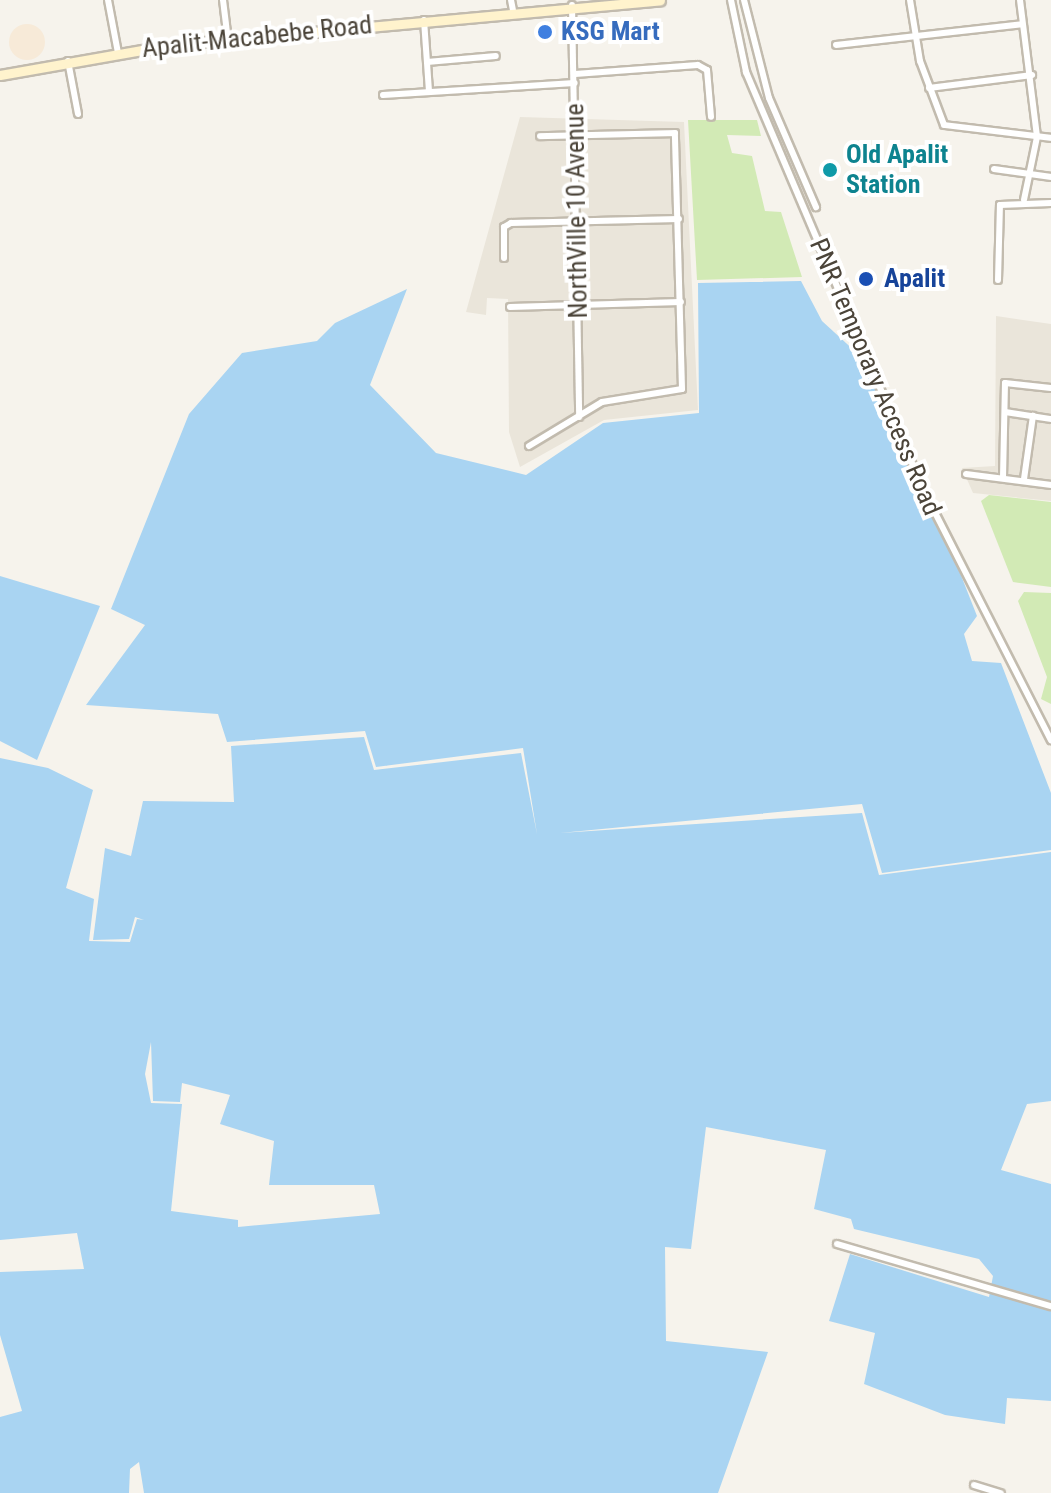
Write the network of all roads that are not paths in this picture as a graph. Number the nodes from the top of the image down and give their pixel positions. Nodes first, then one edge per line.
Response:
1 (108, 0) edge
2 (223, 0) edge
3 (660, 0) edge
4 (731, 0) edge
5 (744, 0) edge
6 (910, 0) edge
7 (1020, 0) edge
8 (512, 5) edge
9 (572, 5) junction
10 (424, 20) junction
11 (1022, 24) junction
12 (915, 36) junction
13 (228, 39) junction
14 (836, 45) dead end
15 (118, 53) junction
16 (496, 56) dead end
17 (68, 61) junction
18 (427, 62) junction
19 (575, 74) junction
20 (0, 75) edge
21 (1032, 75) junction
22 (575, 83) junction
23 (929, 88) junction
24 (429, 91) junction
25 (383, 95) dead end
26 (78, 114) dead end
27 (711, 117) dead end
28 (577, 134) junction
29 (540, 136) dead end
30 (1037, 137) junction
31 (1051, 138) edge
32 (994, 169) dead end
33 (1033, 175) junction
34 (1051, 177) edge
35 (1024, 200) junction
36 (1051, 203) edge
37 (816, 207) dead end
38 (679, 219) junction
39 (578, 222) junction
40 (504, 258) dead end
41 (998, 280) dead end
42 (681, 302) junction
43 (579, 305) junction
44 (510, 307) dead end
45 (1051, 388) edge
46 (1005, 412) junction
47 (1033, 416) junction
48 (579, 417) junction
49 (1051, 419) edge
50 (529, 446) dead end
51 (966, 474) dead end
52 (1003, 478) junction
53 (1024, 479) junction
54 (1051, 485) edge
55 (1051, 740) edge
56 (837, 1244) dead end
57 (1051, 1306) edge
58 (974, 1485) dead end
59 (1001, 1493) edge

1 - 15 street
2 - 13 street
3 - 9 main road, Apalit-Macabebe Road
4 - 55 street, PNR Temporary Access Road
5 - 37 street
6 - 12 street
7 - 11 street
8 - 9 main road, Apalit-Macabebe Road
8 - 10 main road, Apalit-Macabebe Road
9 - 19 street, NorthVille 10 Avenue
10 - 13 main road, Apalit-Macabebe Road
10 - 18 street
11 - 12 street
11 - 21 street
12 - 14 street
12 - 23 street
13 - 15 main road, Apalit-Macabebe Road
15 - 17 main road, Apalit-Macabebe Road
16 - 18 street
17 - 20 main road, Apalit-Macabebe Road
17 - 26 street
18 - 24 street
19 - 22 street, NorthVille 10 Avenue
19 - 27 street
21 - 23 street
21 - 30 street
22 - 24 street
22 - 28 street, NorthVille 10 Avenue
23 - 30 street
24 - 25 street
28 - 29 street
28 - 38 street
28 - 39 street, NorthVille 10 Avenue
30 - 31 street
30 - 33 street
32 - 33 street
33 - 34 street
33 - 35 street
35 - 36 street
35 - 41 street
38 - 39 street
38 - 42 street
39 - 40 street
39 - 43 street, NorthVille 10 Avenue
42 - 43 street
42 - 48 street
43 - 44 street
43 - 48 street, NorthVille 10 Avenue
45 - 46 street
46 - 47 street
46 - 52 street
47 - 49 street
47 - 53 street
48 - 50 street
51 - 52 street
52 - 53 street
53 - 54 street
56 - 57 street
58 - 59 street

